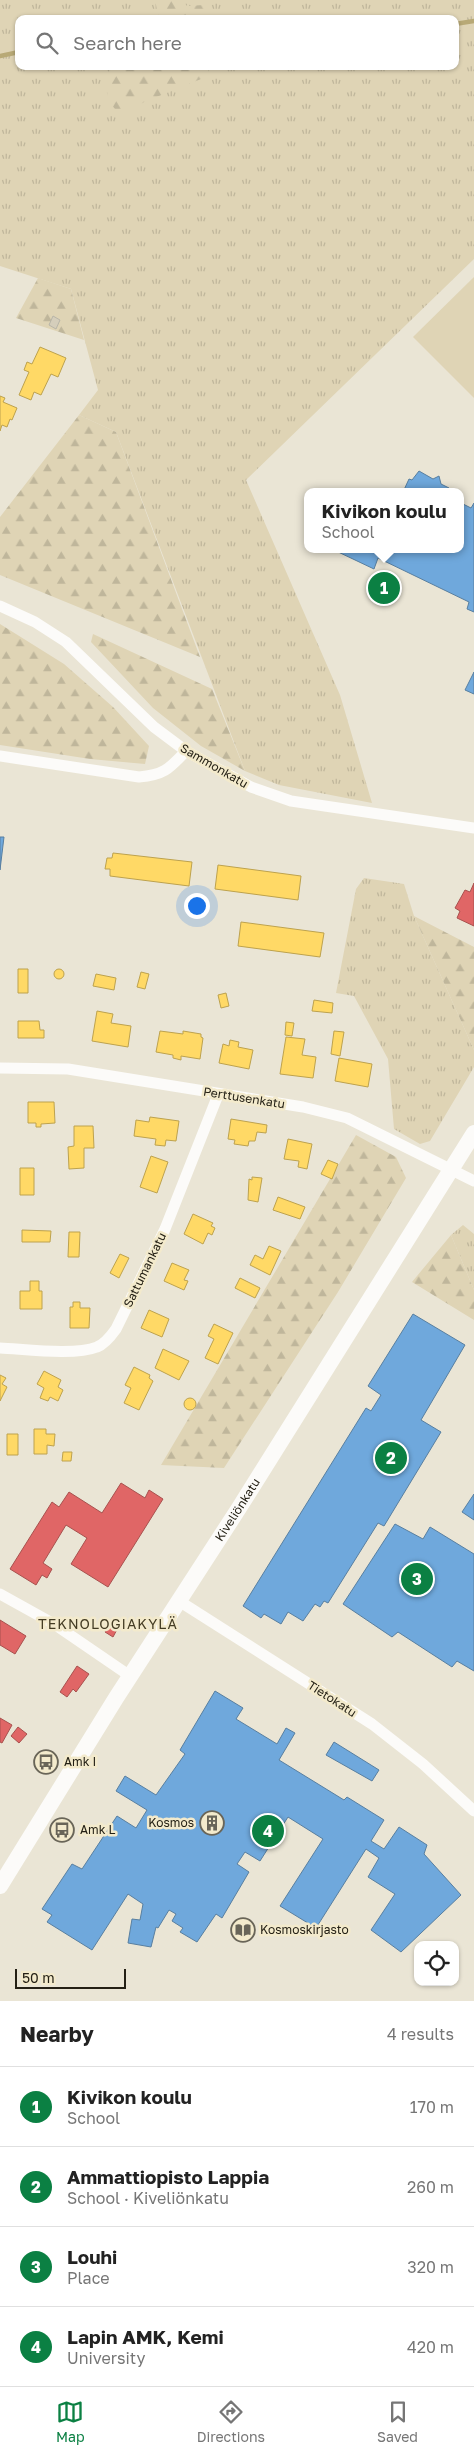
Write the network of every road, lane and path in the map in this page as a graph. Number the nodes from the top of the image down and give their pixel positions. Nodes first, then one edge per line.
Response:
1 (0, 606) edge
2 (186, 751) junction
3 (0, 756) edge
4 (474, 828) edge
5 (0, 1068) edge
6 (218, 1095) junction
7 (474, 1133) edge
8 (453, 1168) junction
9 (474, 1180) edge
10 (0, 1348) edge
11 (0, 1594) edge
12 (179, 1602) junction
13 (130, 1676) junction
14 (474, 1811) edge
15 (0, 1886) edge

1 - 2 street, Sammonkatu
2 - 3 street
2 - 4 street, Sammonkatu
5 - 6 street, Perttusenkatu
6 - 8 street, Perttusenkatu
6 - 10 street, Sattumankatu
7 - 8 main road, Kiveliönkatu
8 - 9 street, Perttusenkatu
8 - 12 main road, Kiveliönkatu
11 - 13 street
12 - 13 main road, Kiveliönkatu
12 - 14 street, Tietokatu
13 - 15 main road, Kiveliönkatu

